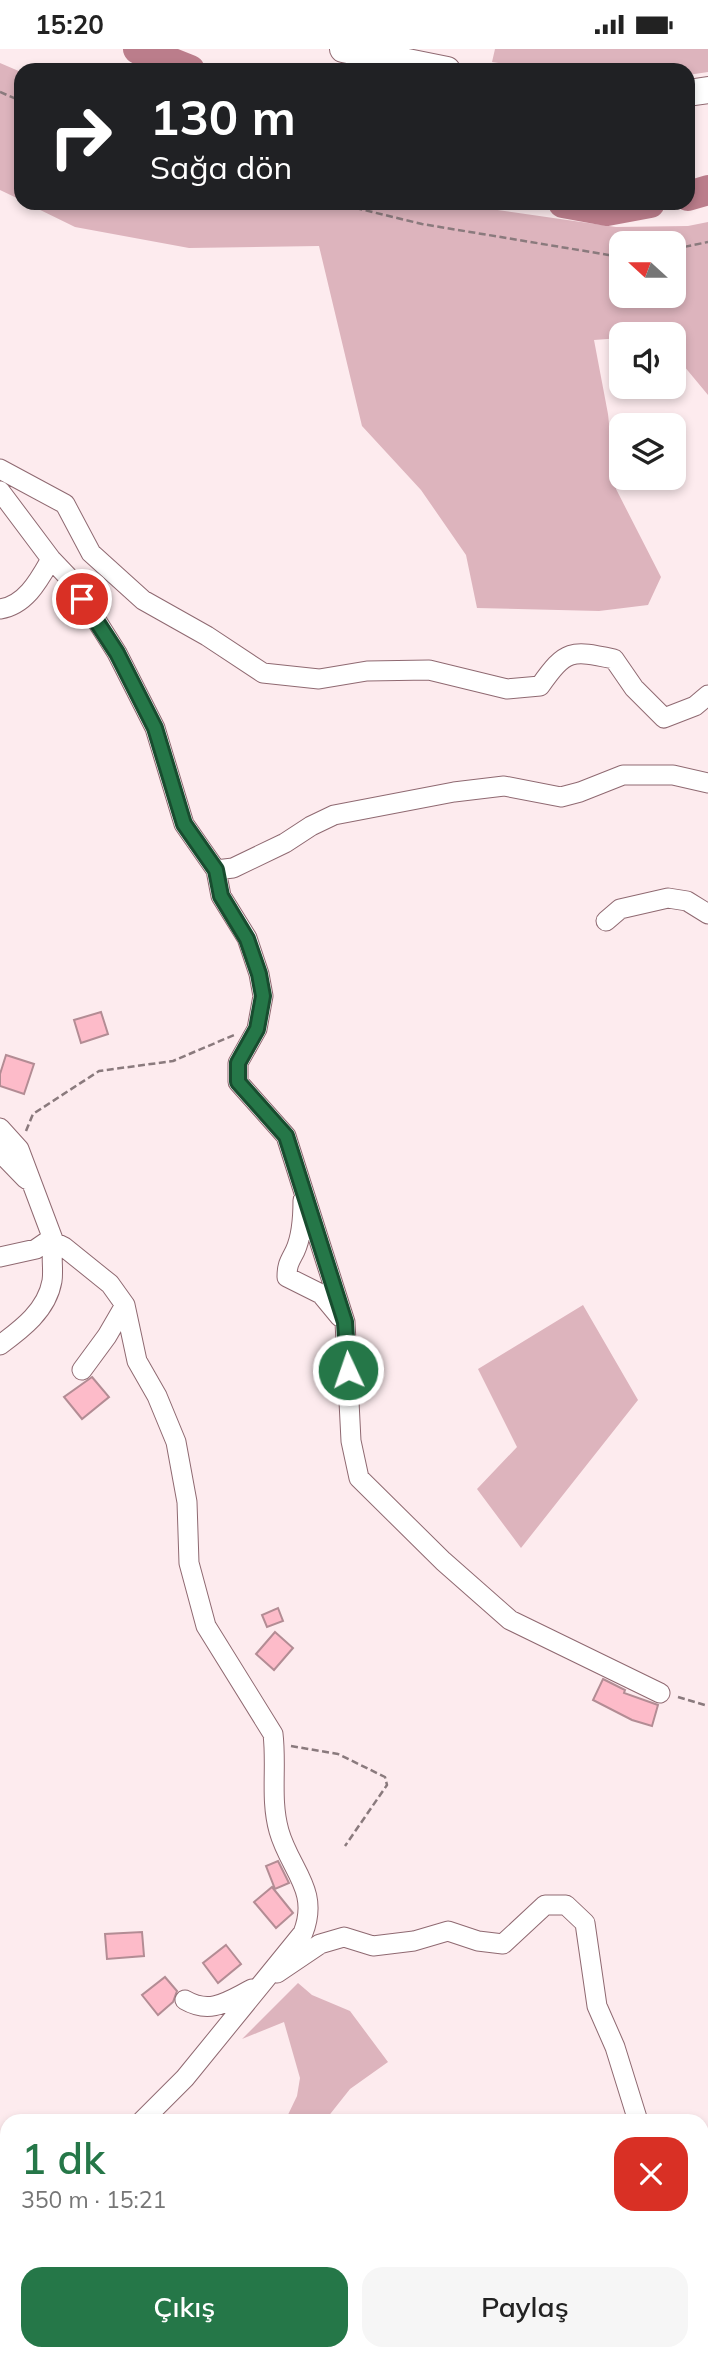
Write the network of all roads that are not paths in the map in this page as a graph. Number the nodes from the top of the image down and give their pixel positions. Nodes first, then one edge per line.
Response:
1 (343, 49) edge
2 (412, 63) edge
3 (0, 469) edge
4 (0, 491) edge
5 (51, 559) junction
6 (0, 609) edge
7 (708, 695) edge
8 (708, 783) edge
9 (216, 870) junction
10 (708, 914) edge
11 (606, 921) dead end
12 (0, 1128) edge
13 (9, 1150) edge
14 (303, 1185) junction
15 (53, 1240) junction
16 (0, 1257) edge
17 (125, 1305) junction
18 (345, 1322) junction
19 (0, 1345) edge
20 (82, 1370) dead end
21 (660, 1693) road end
22 (259, 1985) junction
23 (185, 2000) dead end
24 (149, 2114) edge
25 (636, 2114) edge

1 - 2 main road
3 - 7 street
4 - 5 street
5 - 6 street
5 - 9 street
8 - 9 street
9 - 14 street
10 - 11 street
12 - 13 street
13 - 15 street
14 - 18 street
14 - 18 street
15 - 16 street
15 - 17 street
15 - 19 street
17 - 20 street
17 - 22 street
18 - 21 street
22 - 23 street
22 - 24 street
22 - 25 street

